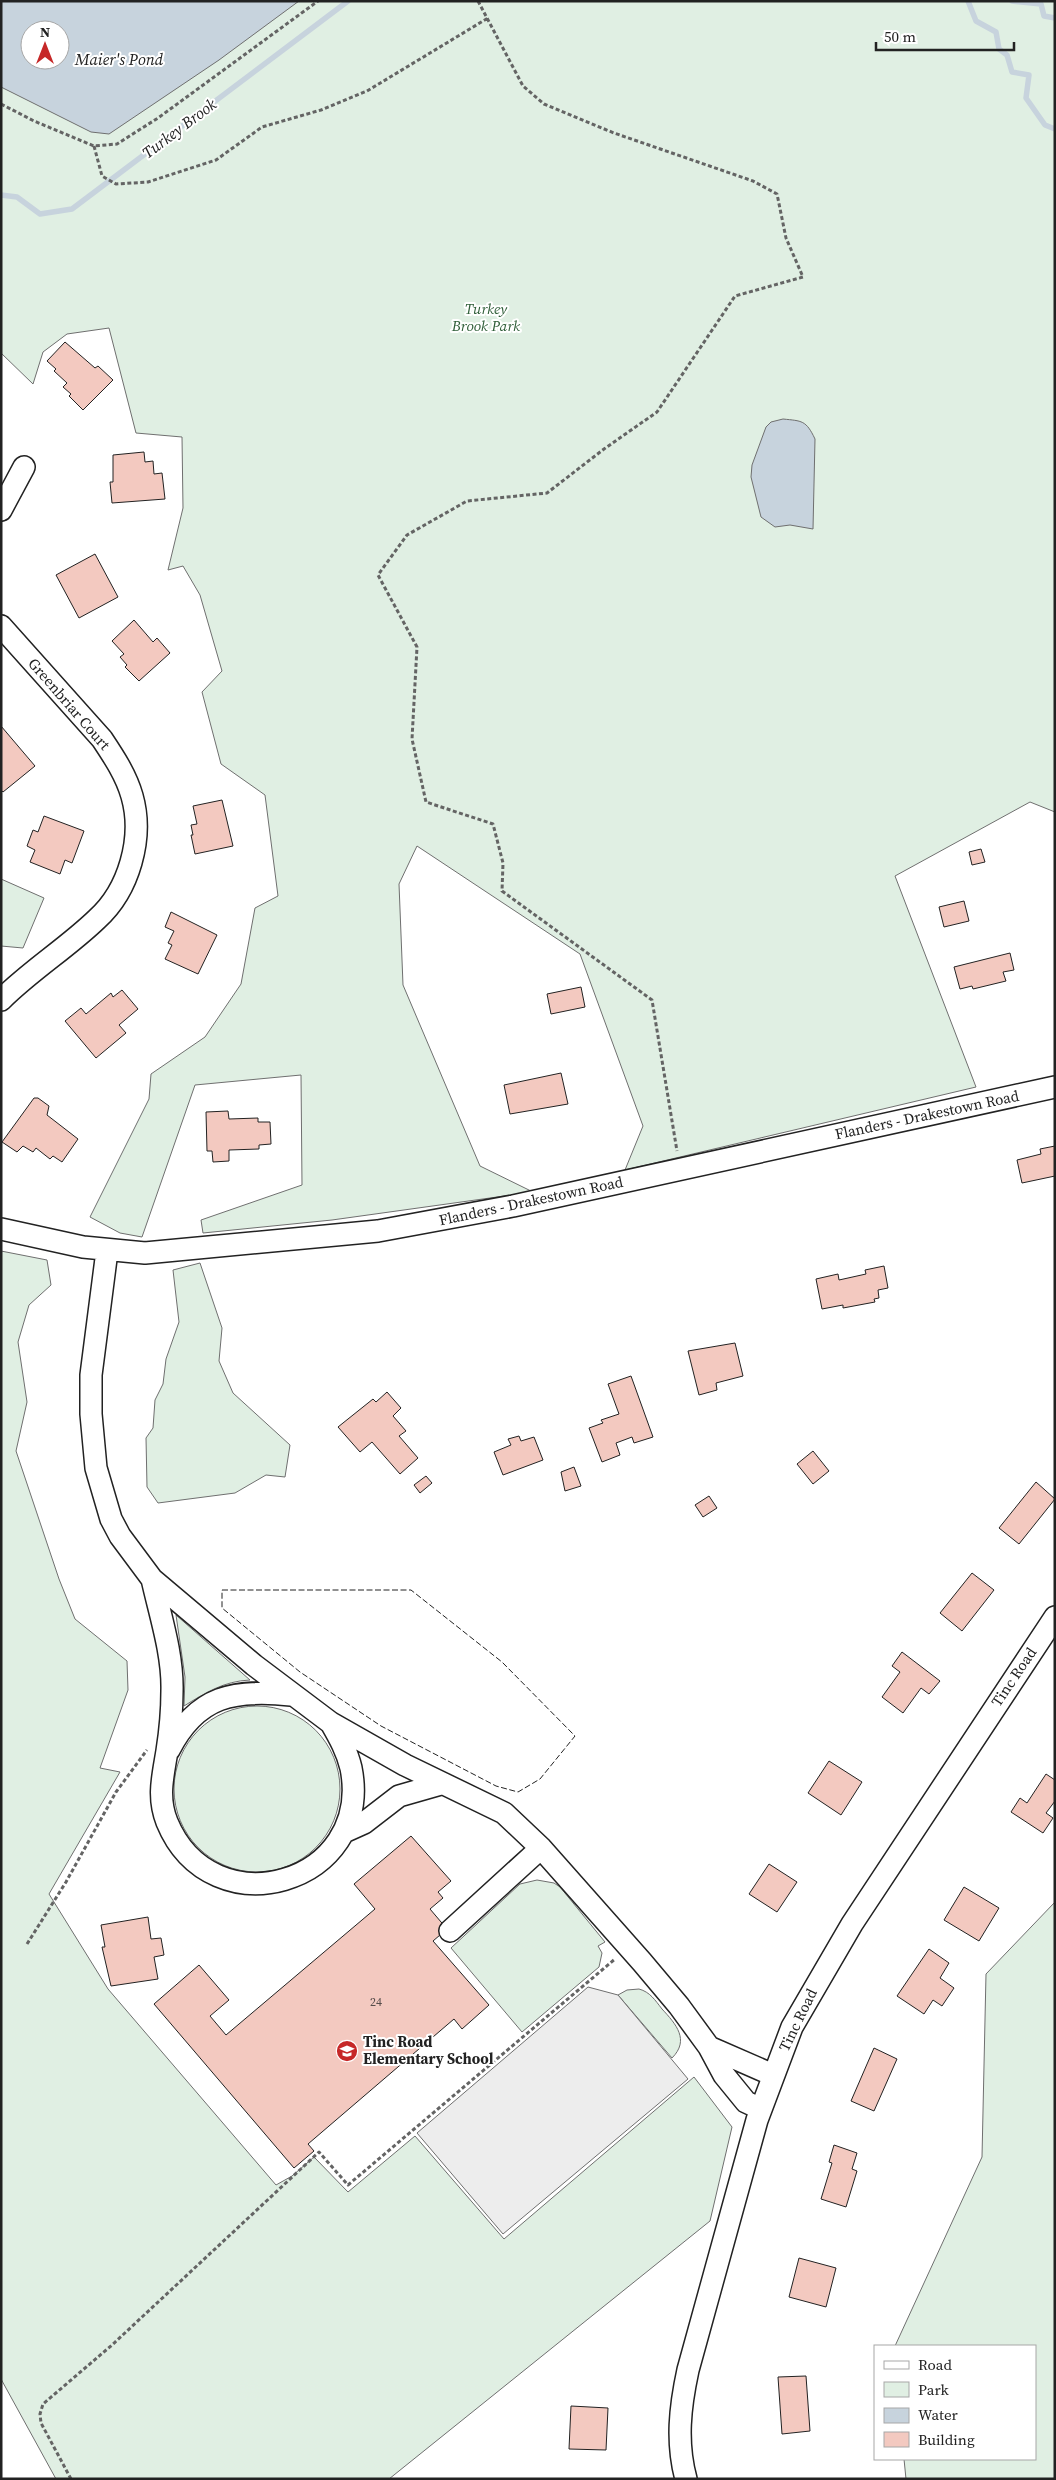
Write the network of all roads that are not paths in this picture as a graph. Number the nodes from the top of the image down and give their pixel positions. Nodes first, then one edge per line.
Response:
1 (24, 466) dead end
2 (1, 510) edge
3 (1, 626) edge
4 (1, 1000) edge
5 (1055, 1086) edge
6 (1, 1229) edge
7 (108, 1251) junction
8 (152, 1579) junction
9 (1055, 1617) edge
10 (291, 1695) junction
11 (331, 1722) junction
12 (167, 1752) junction
13 (441, 1784) junction
14 (344, 1832) junction
15 (541, 1848) junction
16 (450, 1931) dead end
17 (709, 2047) junction
18 (773, 2075) junction
19 (761, 2109) junction
20 (686, 2479) edge

1 - 2 street
3 - 4 street, Greenbriar Court
5 - 7 street, Flanders - Drakestown Road
6 - 7 street, Flanders - Drakestown Road
7 - 8 street
8 - 10 street
8 - 12 street
9 - 18 street, Tinc Road
10 - 11 street
10 - 12 street
11 - 13 street
11 - 14 street
12 - 14 street
13 - 14 street
13 - 15 street
15 - 16 street
15 - 17 street
17 - 18 street
17 - 19 street
18 - 19 street, Tinc Road
19 - 20 street, Tinc Road

